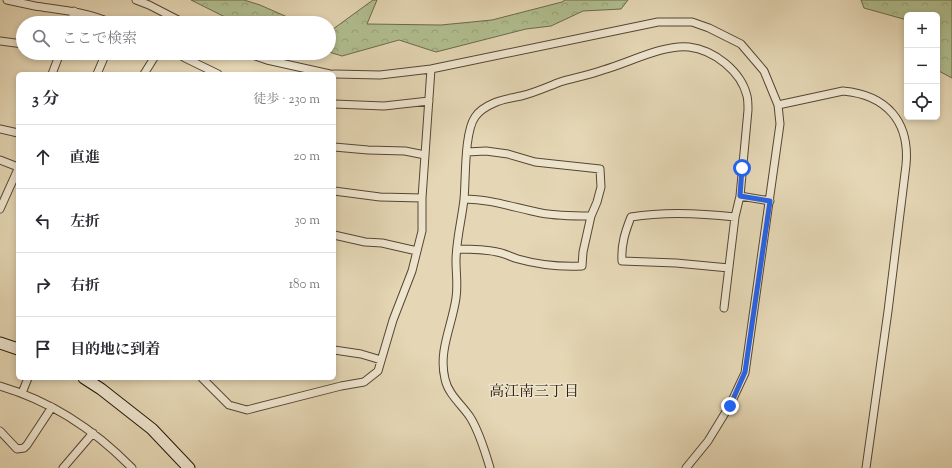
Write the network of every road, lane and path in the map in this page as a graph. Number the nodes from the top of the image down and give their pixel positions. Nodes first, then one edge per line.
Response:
1 (7, 0) edge
2 (136, 0) edge
3 (74, 11) junction
4 (73, 16) edge
5 (91, 16) edge
6 (167, 16) edge
7 (0, 41) edge
8 (16, 43) edge
9 (57, 60) edge
10 (103, 60) edge
11 (153, 60) edge
12 (189, 60) edge
13 (267, 60) edge
14 (431, 69) junction
15 (53, 72) edge
16 (98, 72) edge
17 (145, 72) edge
18 (214, 72) edge
19 (317, 72) edge
20 (336, 74) edge
21 (428, 101) junction
22 (336, 104) edge
23 (778, 105) junction
24 (0, 129) edge
25 (16, 133) edge
26 (336, 147) edge
27 (467, 152) junction
28 (425, 155) junction
29 (0, 160) edge
30 (16, 167) edge
31 (16, 173) edge
32 (336, 191) edge
33 (740, 196) junction
34 (422, 198) junction
35 (464, 199) junction
36 (770, 201) junction
37 (0, 209) edge
38 (591, 216) junction
39 (735, 217) junction
40 (336, 235) edge
41 (457, 249) junction
42 (417, 251) junction
43 (728, 268) junction
44 (724, 308) dead end
45 (0, 343) edge
46 (16, 347) edge
47 (336, 350) edge
48 (381, 360) junction
49 (27, 380) edge
50 (87, 380) edge
51 (204, 380) edge
52 (0, 386) edge
53 (22, 393) junction
54 (52, 407) junction
55 (0, 431) edge
56 (93, 433) junction
57 (124, 465) edge
58 (63, 468) edge
59 (132, 468) edge
60 (189, 468) edge
61 (490, 468) edge
62 (686, 468) edge
63 (866, 468) edge

1 - 3 street
2 - 6 street
3 - 4 street
3 - 5 street
7 - 8 street
9 - 15 street
10 - 16 street
11 - 17 street
12 - 18 street
13 - 19 street
14 - 20 street
14 - 21 street
14 - 23 street
21 - 22 street
21 - 28 street
23 - 36 street
23 - 63 street
24 - 25 street
26 - 28 street
27 - 33 street
27 - 35 street
27 - 38 street
28 - 34 street
29 - 30 street
31 - 37 street
32 - 34 street
33 - 36 street
33 - 39 street
34 - 42 street
35 - 38 street
35 - 41 street
36 - 62 street
38 - 41 street
39 - 43 street
39 - 43 street
40 - 42 street
41 - 61 street
42 - 48 street
43 - 44 street
45 - 46 street
47 - 48 street
48 - 51 street
49 - 53 street
50 - 60 street
52 - 53 street
53 - 54 street
54 - 55 street
54 - 56 street
56 - 57 street
56 - 58 street
57 - 59 street

